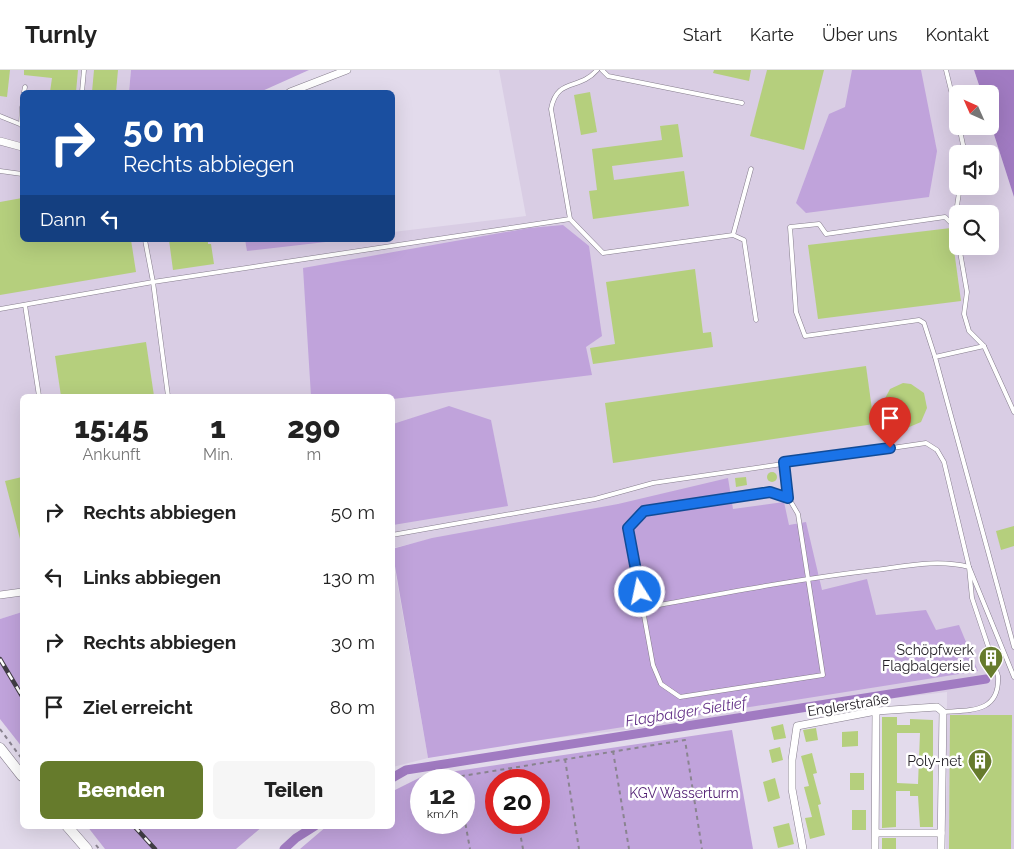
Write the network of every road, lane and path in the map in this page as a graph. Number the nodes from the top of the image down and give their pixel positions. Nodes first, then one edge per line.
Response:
1 (84, 70) edge
2 (347, 70) edge
3 (597, 70) edge
4 (602, 70) edge
5 (946, 70) edge
6 (950, 85) edge
7 (25, 87) dead end
8 (24, 90) edge
9 (82, 90) edge
10 (295, 90) edge
11 (742, 103) dead end
12 (0, 116) edge
13 (20, 124) edge
14 (0, 141) edge
15 (20, 146) edge
16 (751, 170) dead end
17 (0, 172) edge
18 (20, 174) edge
19 (570, 219) junction
20 (949, 221) edge
21 (733, 235) junction
22 (145, 242) edge
23 (960, 255) edge
24 (153, 282) junction
25 (25, 305) junction
26 (0, 309) edge
27 (756, 320) dead end
28 (984, 346) junction
29 (934, 357) junction
30 (40, 394) edge
31 (168, 394) edge
32 (1014, 412) edge
33 (784, 462) junction
34 (788, 498) junction
35 (395, 534) edge
36 (969, 567) junction
37 (808, 578) junction
38 (20, 592) edge
39 (0, 595) edge
40 (643, 608) junction
41 (1014, 647) edge
42 (1014, 677) edge
43 (940, 709) junction
44 (876, 711) junction
45 (0, 729) edge
46 (0, 748) edge
47 (613, 751) junction
48 (20, 756) edge
49 (565, 759) junction
50 (510, 768) joint
51 (20, 773) edge
52 (475, 774) edge
53 (70, 829) edge
54 (876, 833) junction
55 (941, 833) junction
56 (467, 834) edge
57 (520, 834) edge
58 (87, 849) edge
59 (470, 849) edge
60 (523, 849) edge
61 (578, 849) edge
62 (629, 849) edge
63 (702, 849) edge
64 (803, 849) edge
65 (875, 849) edge
66 (940, 849) edge

1 - 9 lane
2 - 10 street
3 - 19 lane
4 - 11 lane
5 - 6 lane
7 - 8 lane
12 - 13 lane
14 - 15 street
16 - 21 lane
17 - 18 lane
19 - 21 lane
19 - 24 lane
20 - 29 lane
21 - 27 lane
22 - 24 lane
23 - 28 lane
24 - 25 lane
24 - 31 lane
25 - 26 lane
25 - 30 lane
28 - 29 lane
28 - 32 lane
29 - 41 lane
33 - 34 lane
33 - 35 lane
33 - 36 lane
34 - 37 lane
34 - 40 lane
36 - 37 lane
36 - 42 lane
36 - 43 lane
37 - 40 lane
37 - 40 lane
38 - 39 street
43 - 44 street, Englerstraße
43 - 55 street
44 - 54 street
44 - 64 street, Englerstraße
45 - 48 path
46 - 51 street
47 - 49 path
47 - 62 path
47 - 63 path
49 - 50 path
49 - 61 path
50 - 52 path
53 - 58 street
54 - 55 street
54 - 65 street
55 - 66 street
56 - 59 path
57 - 60 path

